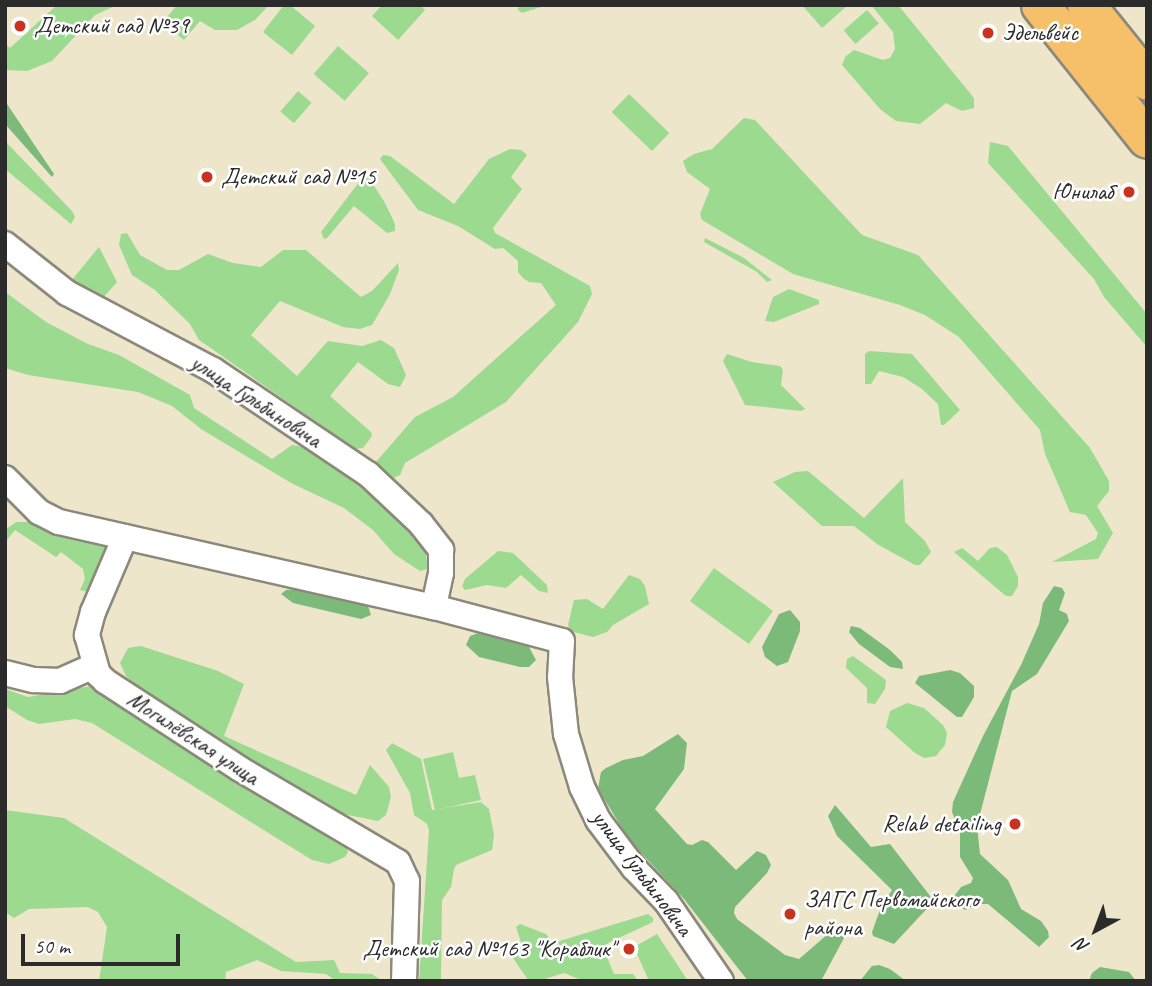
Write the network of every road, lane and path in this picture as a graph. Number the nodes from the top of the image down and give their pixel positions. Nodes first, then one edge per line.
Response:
1 (1040, 5) edge
2 (1086, 5) edge
3 (1147, 81) edge
4 (1147, 139) edge
5 (5, 244) edge
6 (5, 478) edge
7 (125, 537) junction
8 (434, 607) junction
9 (94, 666) junction
10 (5, 673) edge
11 (404, 981) edge
12 (721, 981) edge

1 - 4 highway
2 - 3 highway
5 - 8 street, улица Гульбиновича
6 - 7 street, улица Гульбиновича
7 - 8 street, улица Гульбиновича
7 - 9 street
8 - 12 street, улица Гульбиновича
9 - 10 street
9 - 11 street, Могилёвская улица

